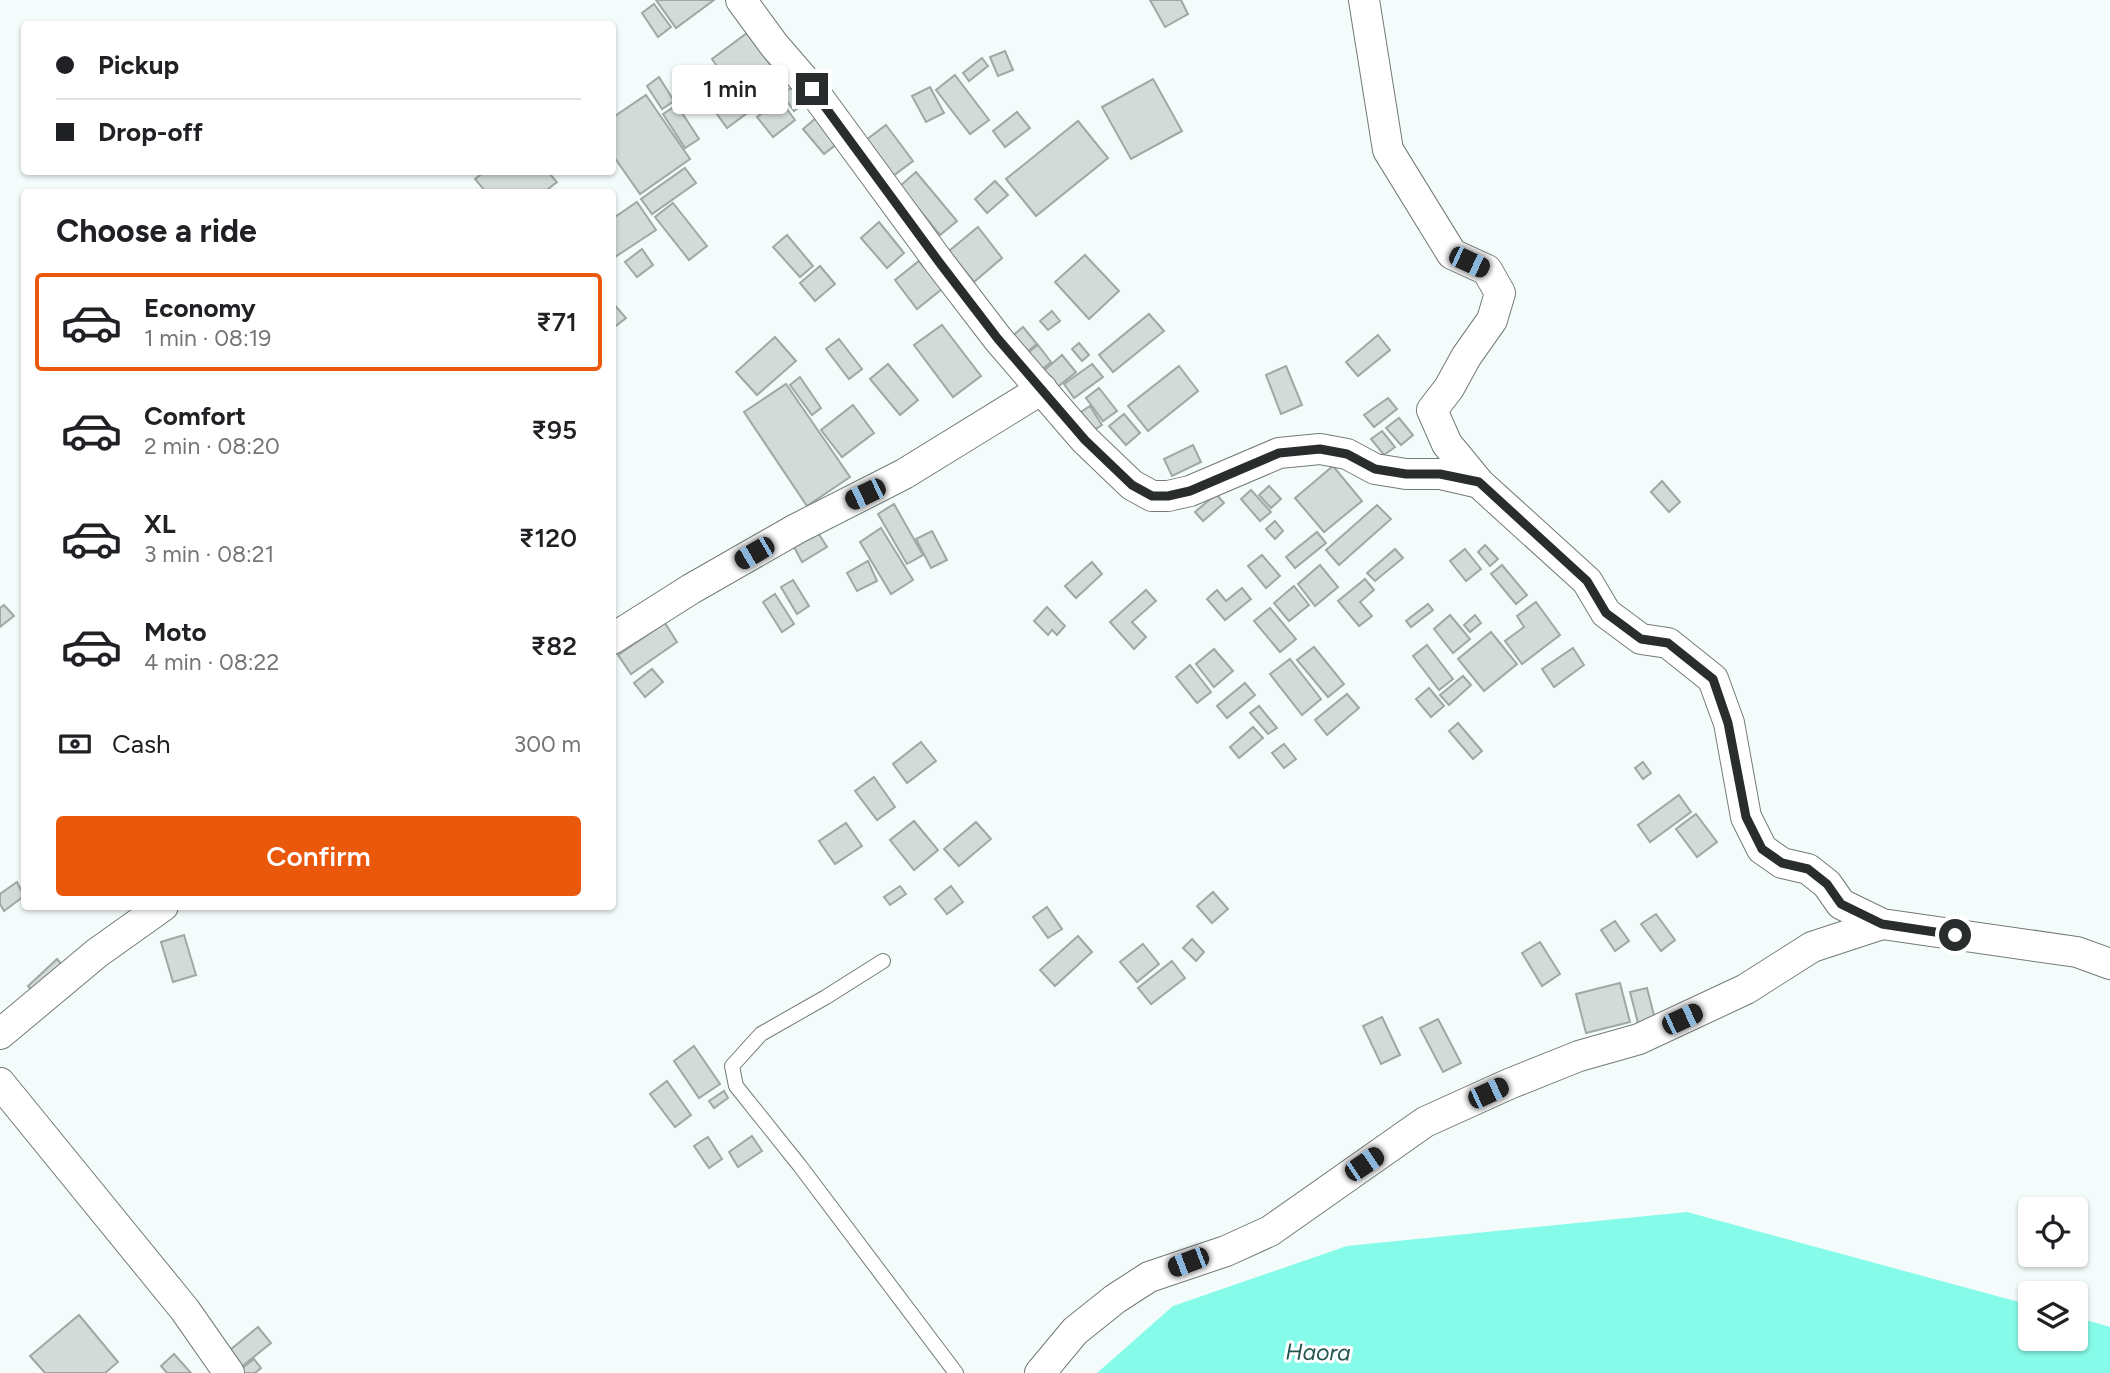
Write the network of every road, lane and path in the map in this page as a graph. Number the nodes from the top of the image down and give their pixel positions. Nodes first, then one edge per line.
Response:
1 (741, 0) edge
2 (1364, 0) edge
3 (1042, 389) junction
4 (1479, 482) junction
5 (616, 636) edge
6 (157, 910) edge
7 (1882, 924) junction
8 (883, 961) dead end
9 (2110, 964) edge
10 (0, 1034) edge
11 (0, 1083) edge
12 (229, 1373) edge
13 (956, 1373) edge
14 (1040, 1373) edge

1 - 3 street
2 - 4 street
3 - 4 street
3 - 5 street
4 - 7 street
6 - 10 street
7 - 9 street
7 - 14 street
8 - 13 lane
11 - 12 street

